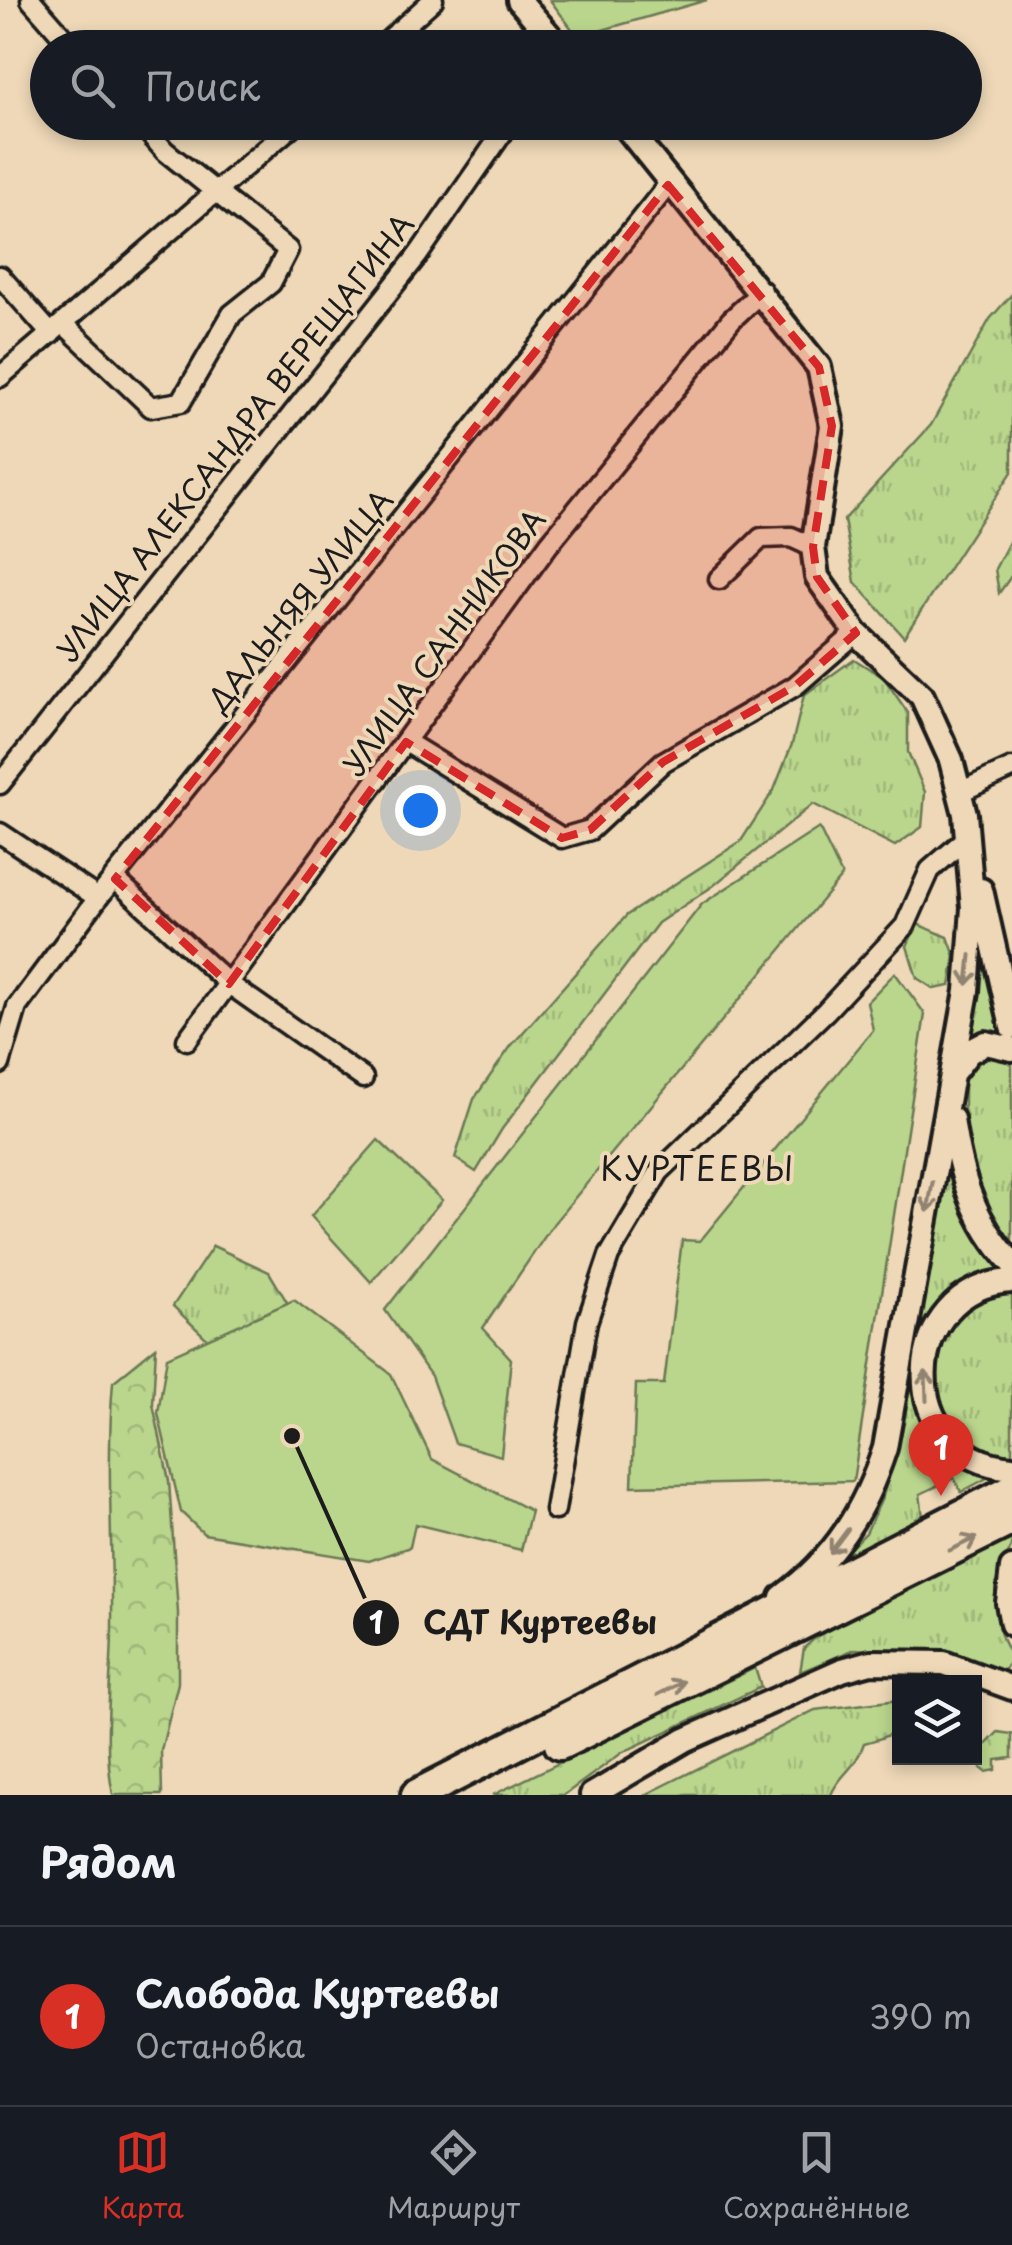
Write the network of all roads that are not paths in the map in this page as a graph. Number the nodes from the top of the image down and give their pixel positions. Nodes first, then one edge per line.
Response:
1 (32, 0) edge
2 (433, 0) edge
3 (519, 0) edge
4 (58, 30) edge
5 (399, 30) edge
6 (545, 30) edge
7 (155, 140) edge
8 (277, 140) edge
9 (498, 140) edge
10 (635, 140) edge
11 (668, 184) junction
12 (218, 194) junction
13 (0, 276) edge
14 (762, 291) junction
15 (58, 329) junction
16 (0, 376) edge
17 (813, 548) junction
18 (719, 579) dead end
19 (856, 632) junction
20 (406, 742) junction
21 (1012, 768) edge
22 (0, 784) edge
23 (960, 792) junction
24 (0, 833) edge
25 (967, 838) junction
26 (115, 878) junction
27 (98, 898) junction
28 (229, 984) junction
29 (1012, 1027) edge
30 (188, 1040) dead end
31 (1012, 1049) edge
32 (0, 1064) edge
33 (955, 1070) junction
34 (363, 1078) dead end
35 (950, 1101) junction
36 (1012, 1263) edge
37 (1012, 1282) edge
38 (1012, 1468) edge
39 (1012, 1490) edge
40 (555, 1510) dead end
41 (1012, 1520) edge
42 (1012, 1568) edge
43 (1012, 1624) edge
44 (739, 1628) junction
45 (1012, 1688) edge
46 (417, 1795) edge
47 (459, 1795) edge
48 (592, 1795) edge

1 - 4 street
2 - 5 street
3 - 6 street
7 - 12 street
8 - 12 street
9 - 22 street, УЛИЦА АЛЕКСАНДРА ВЕРЕЩАГИНА
10 - 11 street
11 - 14 street
11 - 26 street, ДАЛЬНЯЯ УЛИЦА
12 - 15 street
12 - 15 street
13 - 15 street
14 - 17 street
14 - 20 street, УЛИЦА САННИКОВА
15 - 16 street
17 - 18 street
17 - 19 street
19 - 20 street
19 - 23 street
20 - 28 street, УЛИЦА САННИКОВА
21 - 23 street
23 - 25 street
24 - 27 street
25 - 29 street
25 -> 33 street
25 - 40 street
26 - 27 street, ДАЛЬНЯЯ УЛИЦА
26 - 28 street
27 - 32 street, ДАЛЬНЯЯ УЛИЦА
28 - 30 street, УЛИЦА САННИКОВА
28 - 34 street
31 - 33 street
33 - 35 street
35 - 36 street
35 -> 44 street
38 -> 37 street
39 - 44 highway
47 -> 41 highway
42 - 43 street
44 - 46 highway
45 - 48 street

